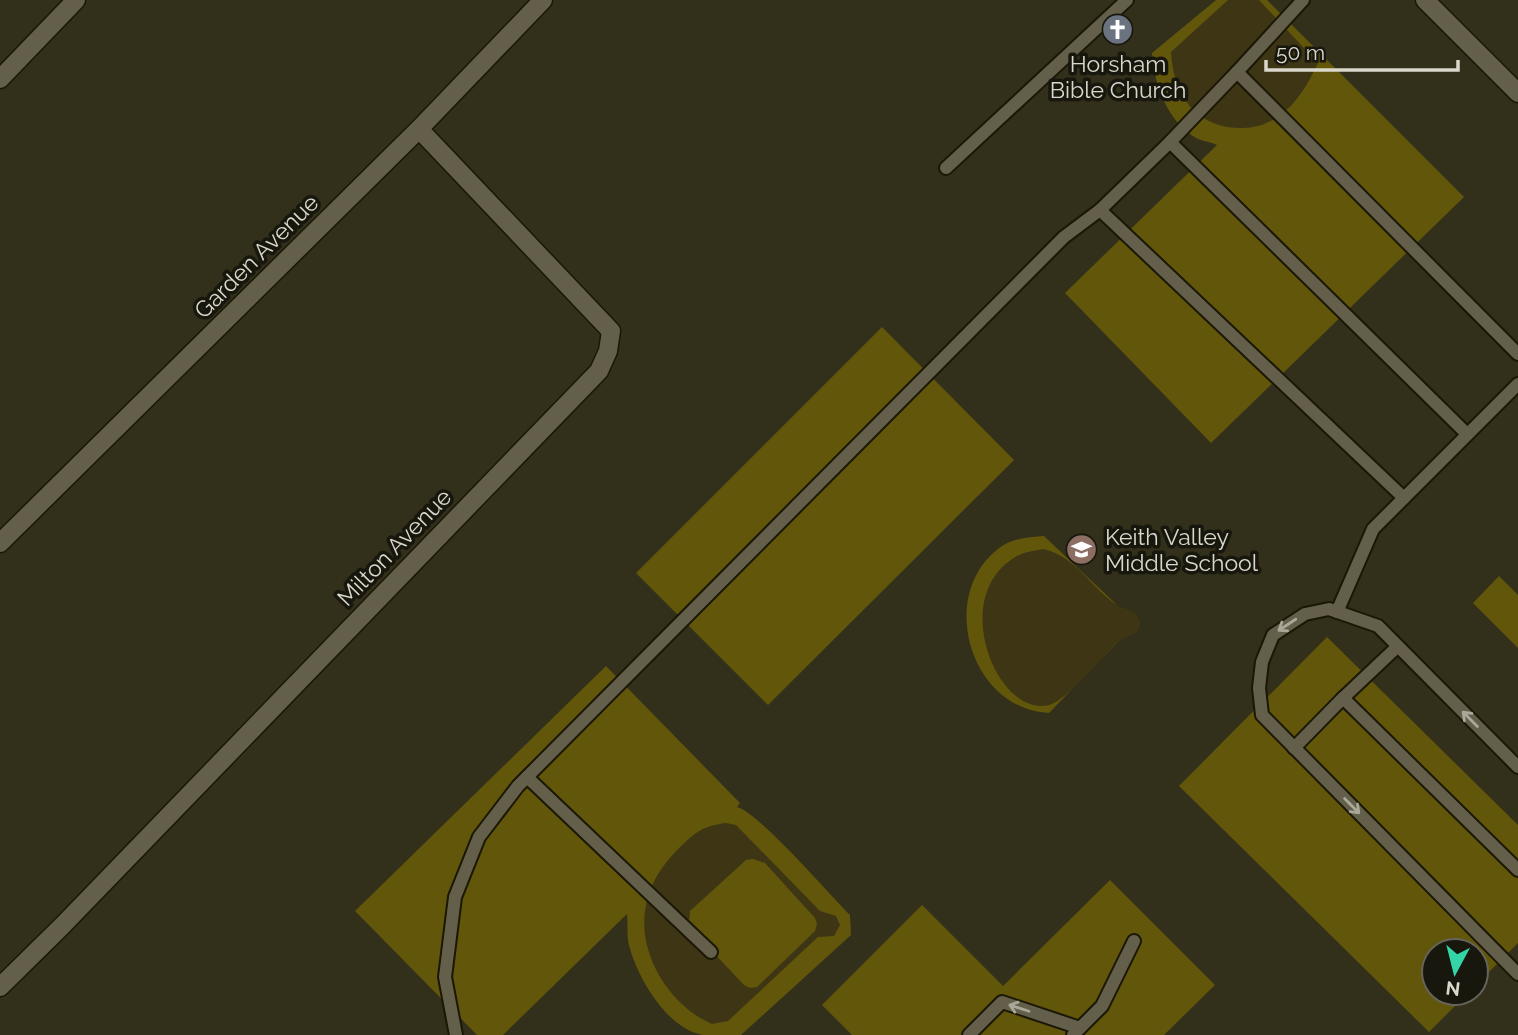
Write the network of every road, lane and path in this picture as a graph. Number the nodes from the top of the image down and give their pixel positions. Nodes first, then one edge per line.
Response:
1 (76, 0) edge
2 (543, 0) edge
3 (1127, 0) edge
4 (1303, 0) edge
5 (1425, 0) edge
6 (1237, 72) junction
7 (0, 79) edge
8 (1518, 93) edge
9 (419, 129) junction
10 (1170, 142) junction
11 (946, 168) dead end
12 (1100, 210) junction
13 (1518, 354) edge
14 (1518, 384) edge
15 (1467, 435) junction
16 (1404, 498) junction
17 (0, 543) edge
18 (1336, 612) junction
19 (1397, 647) junction
20 (1343, 698) junction
21 (1294, 748) junction
22 (1518, 767) edge
23 (527, 777) junction
24 (1518, 870) edge
25 (1134, 941) dead end
26 (711, 952) dead end
27 (1518, 974) edge
28 (0, 987) edge
29 (1077, 1031) edge
30 (456, 1035) edge
31 (969, 1035) edge

1 - 7 street
2 - 9 street, Garden Avenue
3 - 11 lane
4 - 6 lane
5 - 8 street
6 - 10 lane
6 - 13 lane
9 - 17 street, Garden Avenue
9 - 28 street, Milton Avenue
10 - 12 lane
10 - 15 lane
12 - 16 lane
12 - 23 lane
14 - 15 lane
15 - 16 lane
16 - 18 lane
18 - 19 lane
18 -> 21 lane
19 - 20 lane
22 -> 19 lane
20 - 21 lane
20 - 24 lane
21 -> 27 lane
23 - 26 lane
23 - 30 lane
25 - 29 lane
29 -> 31 lane

